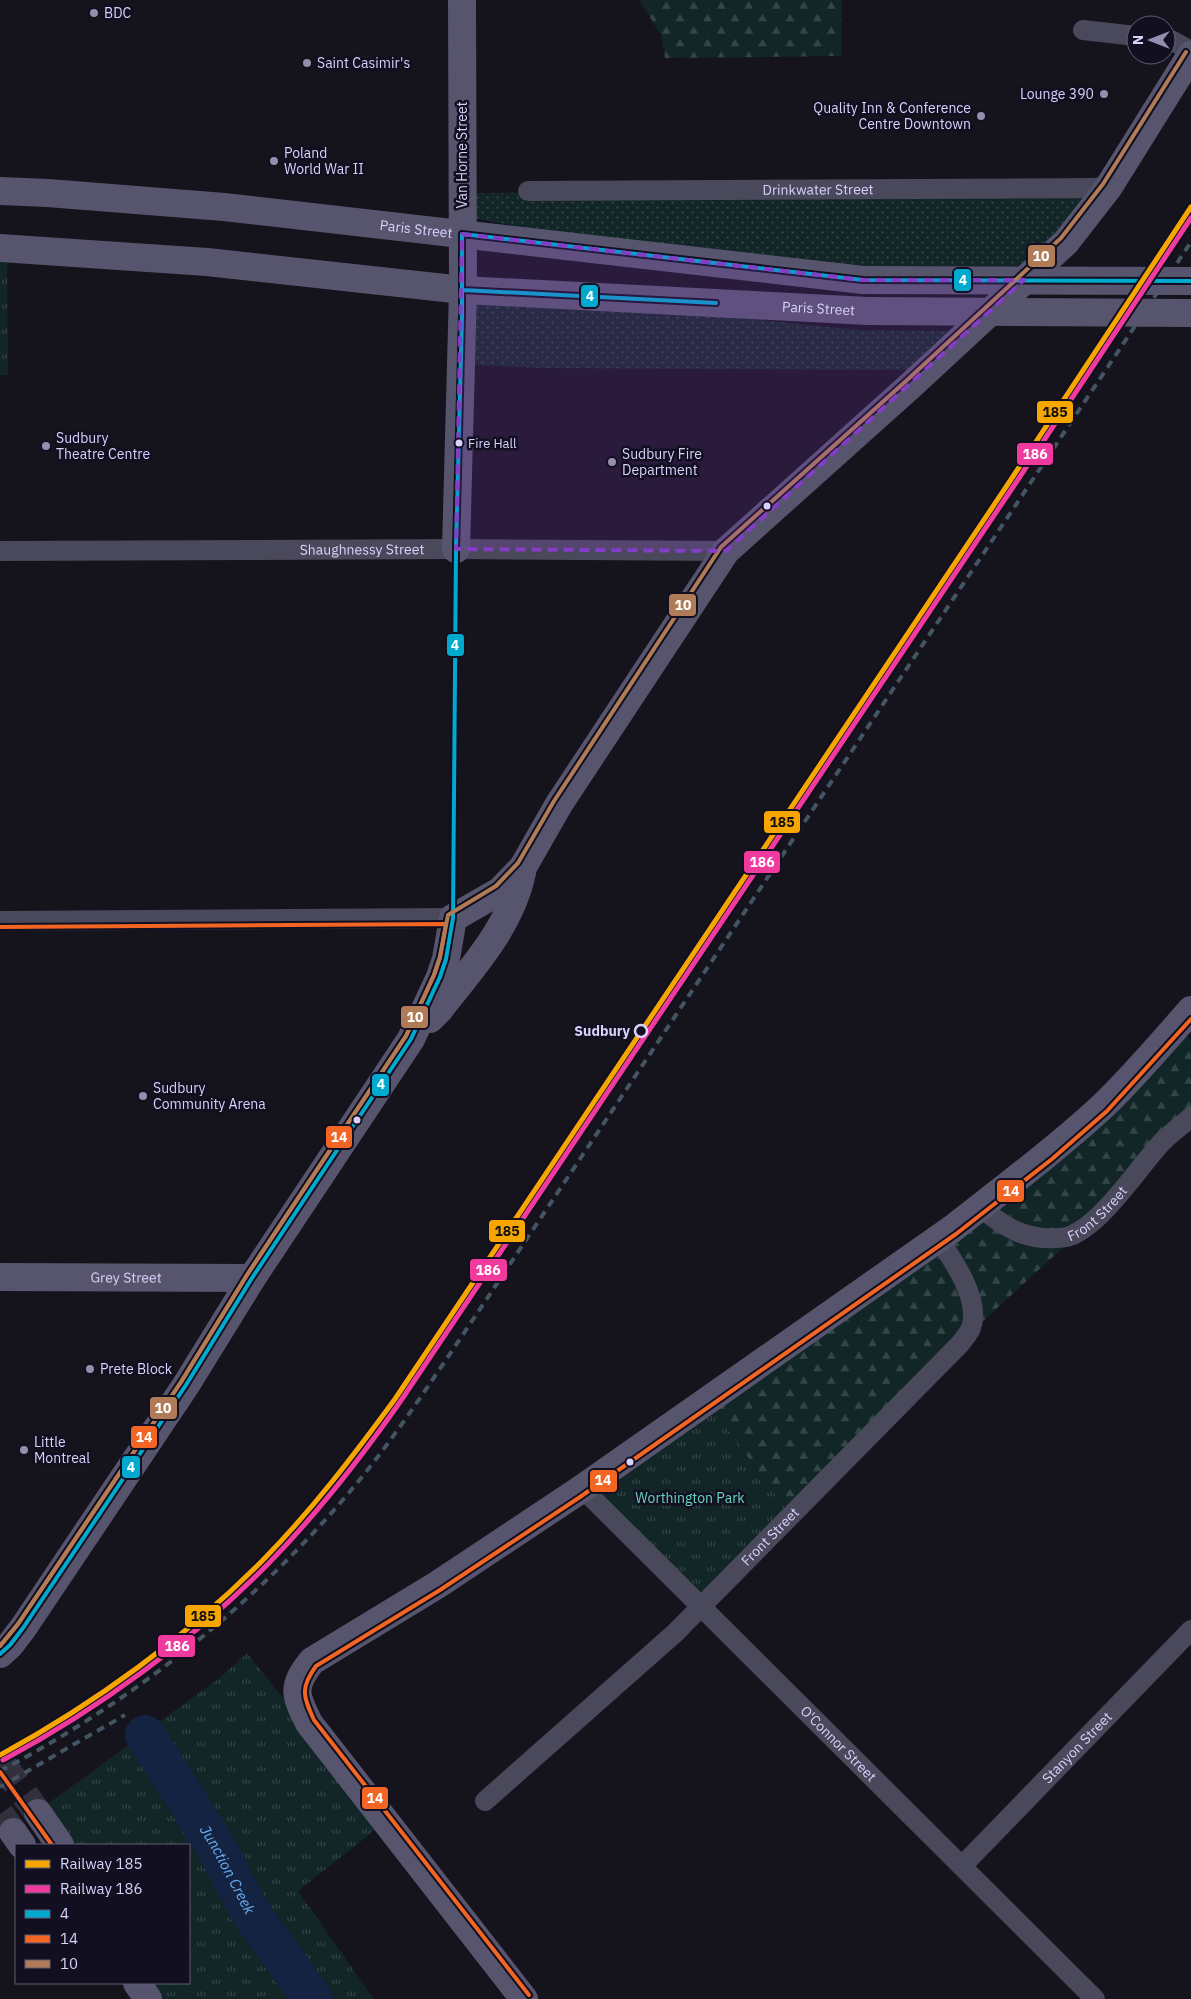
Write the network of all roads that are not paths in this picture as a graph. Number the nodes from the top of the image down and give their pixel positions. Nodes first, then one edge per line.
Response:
1 (462, 0) edge
2 (1083, 30) dead end
3 (1126, 35) edge
4 (1176, 43) edge
5 (1191, 51) edge
6 (1191, 55) edge
7 (1108, 188) junction
8 (0, 191) edge
9 (528, 191) dead end
10 (462, 234) junction
11 (0, 248) edge
12 (1191, 281) edge
13 (463, 290) junction
14 (1191, 313) edge
15 (456, 549) junction
16 (726, 551) junction
17 (0, 552) edge
18 (524, 867) junction
19 (453, 918) junction
20 (0, 921) edge
21 (1188, 1023) edge
22 (411, 1039) junction
23 (1191, 1117) edge
24 (980, 1207) junction
25 (938, 1238) junction
26 (0, 1276) edge
27 (252, 1278) junction
28 (582, 1488) junction
29 (702, 1606) junction
30 (1191, 1630) edge
31 (0, 1654) edge
32 (485, 1801) dead end
33 (38, 1813) tunnel mouth
34 (59, 1844) edge
35 (962, 1866) junction
36 (138, 1984) edge
37 (148, 1999) edge
38 (524, 1999) edge
39 (1095, 1999) edge

1 - 10 main road, Van Horne Street
2 - 3 street
4 - 5 street
6 - 7 main road
7 - 9 street, Drinkwater Street
7 - 16 main road
8 - 10 main road, Paris Street
10 - 12 main road, Paris Street, bridge
10 - 13 main road, Van Horne Street
11 - 13 main road, Paris Street
13 - 14 main road, Paris Street, bridge
13 - 15 main road, Van Horne Street
15 - 16 street, Shaughnessy Street
15 - 17 street, Shaughnessy Street
16 - 18 main road
18 - 19 main road
18 - 22 main road
19 - 20 street
19 - 22 main road
21 - 24 main road
22 - 27 main road
23 - 24 street, Front Street
24 - 25 main road
25 - 28 main road
25 - 29 street, Front Street
26 - 27 main road, Grey Street
27 - 31 main road
28 - 29 street, O'Connor Street
28 - 38 main road
29 - 32 street, Front Street
29 - 35 street, O'Connor Street
30 - 35 street, Stanyon Street
33 - 34 main road
35 - 39 street, O'Connor Street
36 - 37 main road

